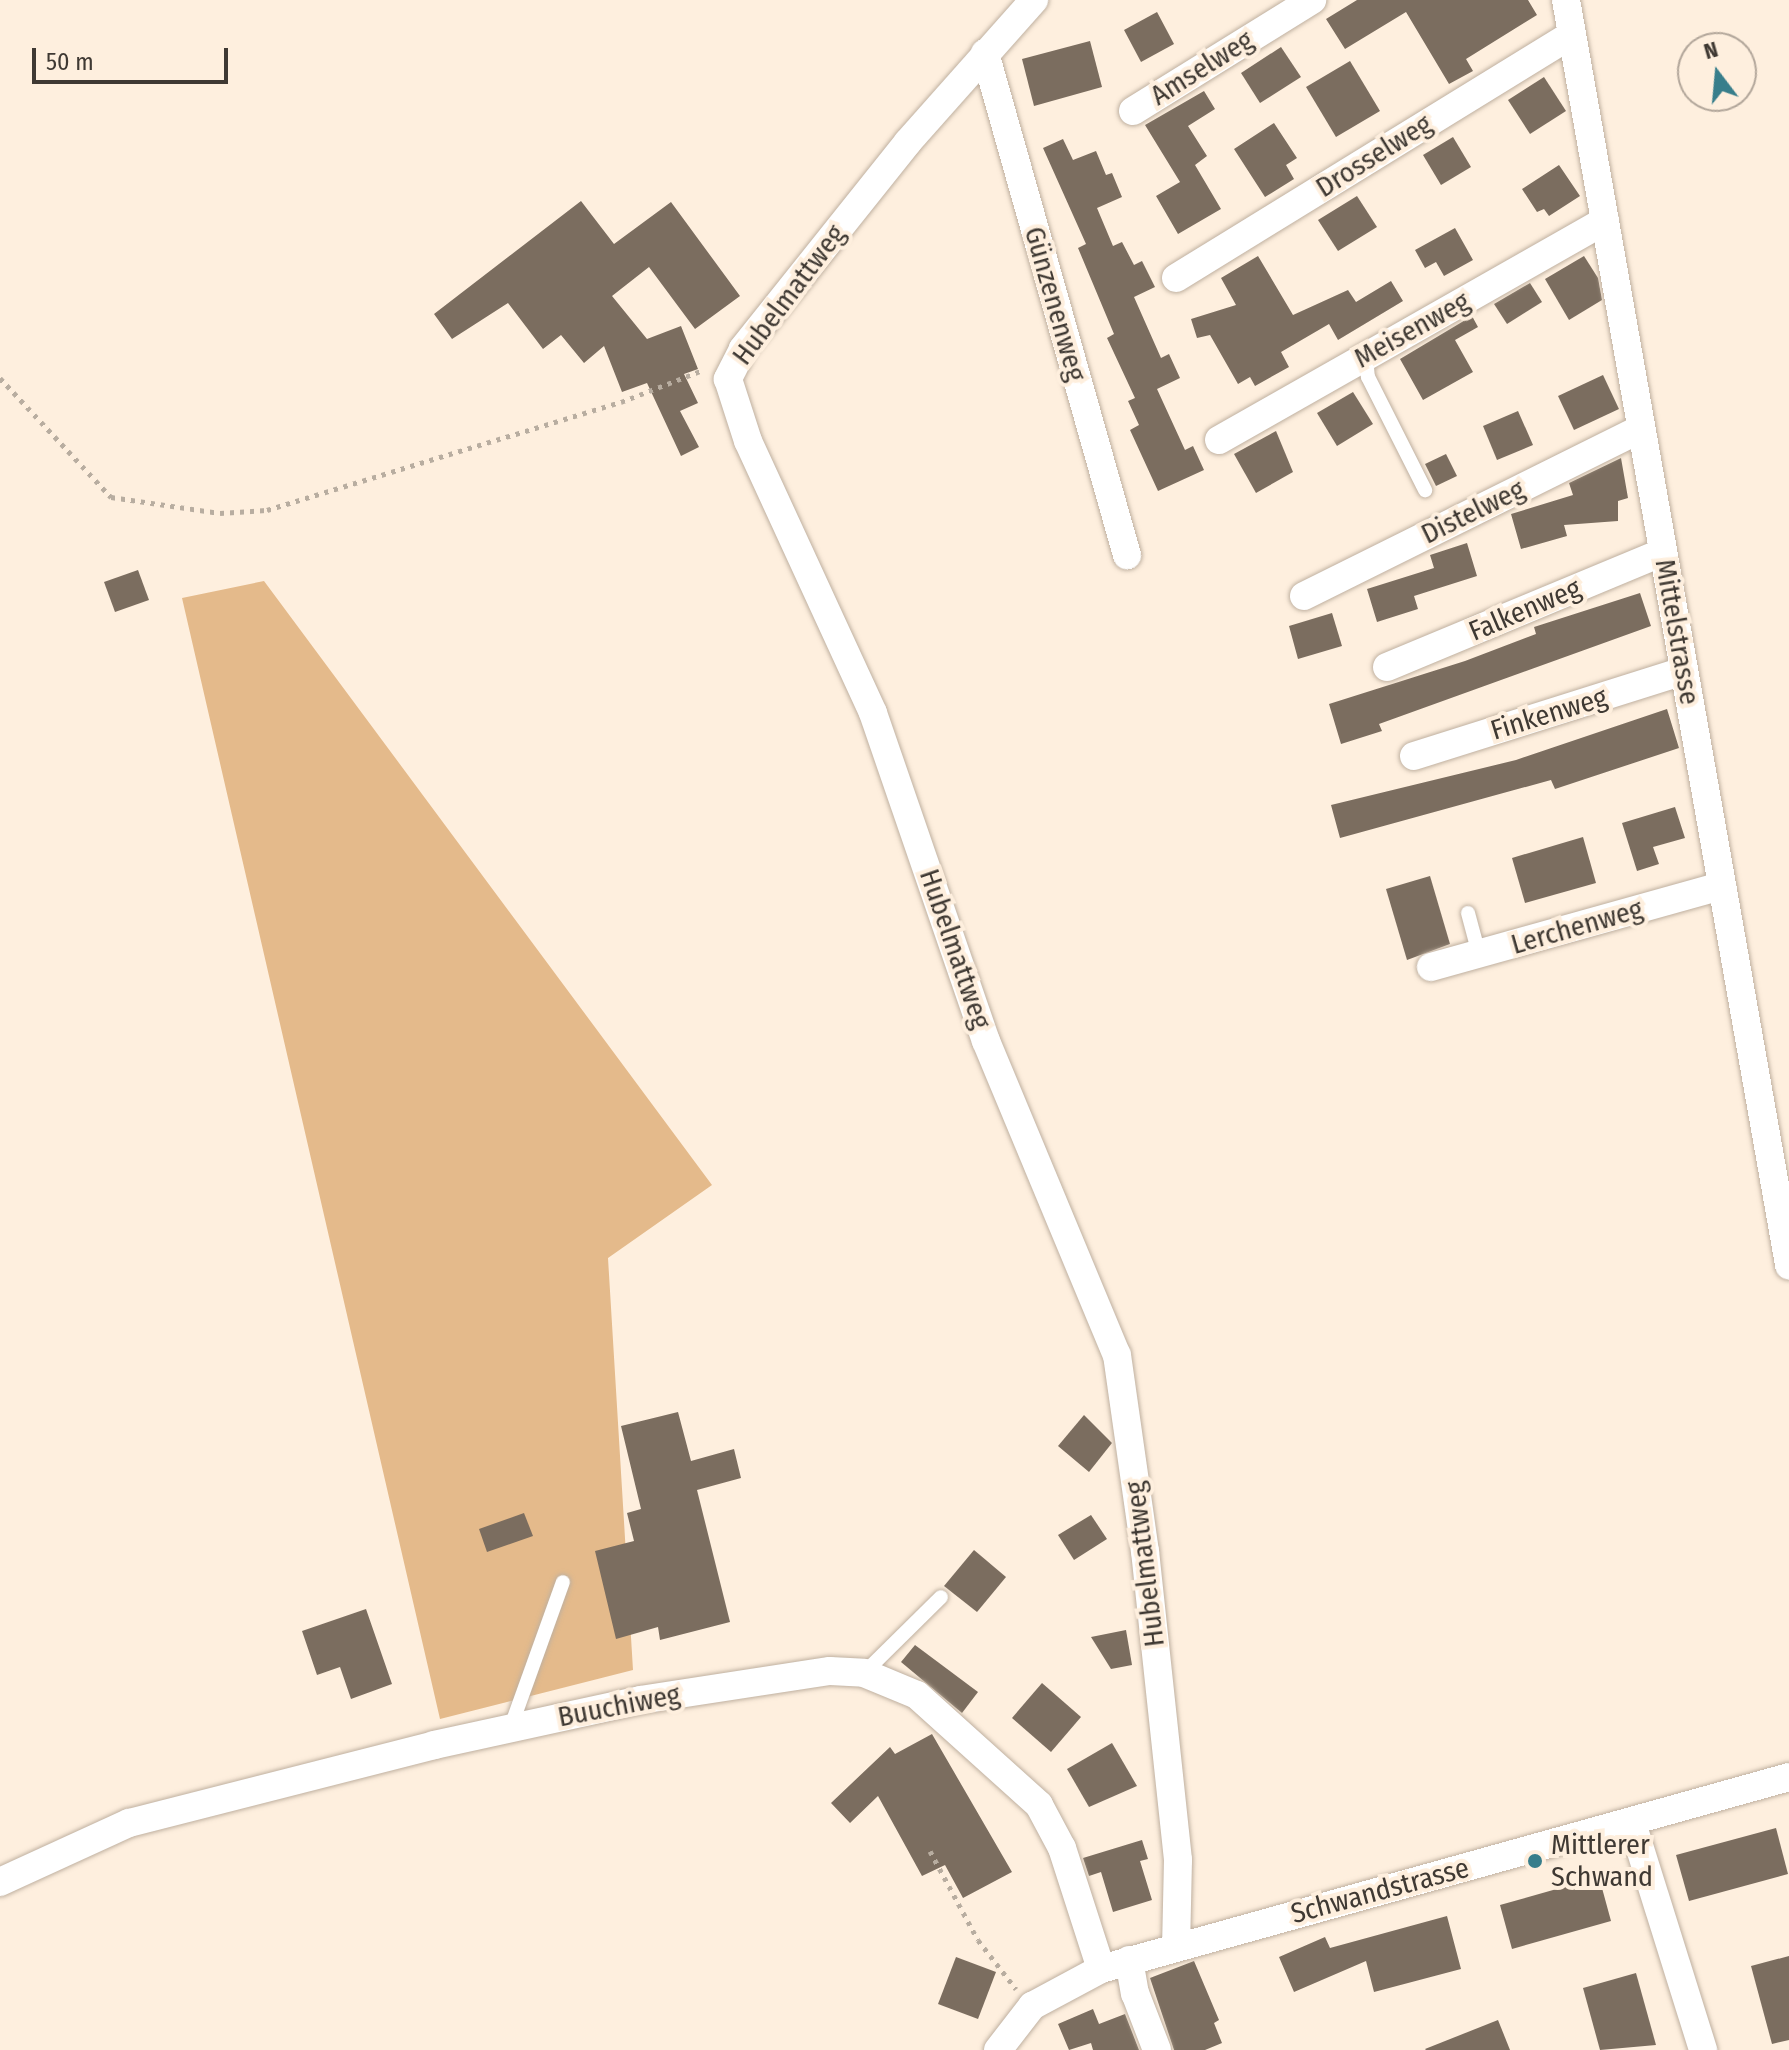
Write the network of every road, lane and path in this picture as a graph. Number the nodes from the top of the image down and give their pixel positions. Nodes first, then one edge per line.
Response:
1 (1034, 0) edge
2 (1312, 0) edge
3 (1566, 0) edge
4 (1572, 34) junction
5 (985, 53) junction
6 (1133, 111) dead end
7 (1605, 221) junction
8 (1176, 278) dead end
9 (1366, 356) junction
10 (731, 366) junction
11 (0, 378) edge
12 (1641, 429) junction
13 (1219, 440) dead end
14 (1425, 490) dead end
15 (1663, 552) junction
16 (1127, 555) dead end
17 (1304, 596) dead end
18 (1387, 667) dead end
19 (1684, 671) junction
20 (1414, 756) dead end
21 (1722, 886) junction
22 (1468, 913) dead end
23 (1479, 954) junction
24 (1431, 967) dead end
25 (1789, 1265) edge
26 (563, 1582) dead end
27 (941, 1597) dead end
28 (864, 1673) junction
29 (510, 1729) junction
30 (1789, 1777) edge
31 (1632, 1823) junction
32 (930, 1851) dead end
33 (0, 1882) edge
34 (1176, 1946) junction
35 (1129, 1960) junction
36 (1101, 1969) junction
37 (1032, 2006) junction
38 (998, 2050) edge
39 (1157, 2050) edge
40 (1703, 2050) edge

1 - 5 street, Hubelmattweg
2 - 6 street, Amselweg
3 - 4 street, Mittelstrasse
4 - 7 street, Mittelstrasse
4 - 8 street, Drosselweg
5 - 10 street, Hubelmattweg
5 - 16 street, Günzenenweg
7 - 9 street, Meisenweg
7 - 12 street, Mittelstrasse
9 - 13 street, Meisenweg
9 - 14 lane
10 - 11 path
10 - 34 street, Hubelmattweg
12 - 15 street, Mittelstrasse
12 - 17 street, Distelweg
15 - 18 street, Falkenweg
15 - 19 street, Mittelstrasse
19 - 20 street, Finkenweg
19 - 21 street, Mittelstrasse
21 - 23 street, Lerchenweg
21 - 25 street, Mittelstrasse
22 - 23 lane
23 - 24 street, Lerchenweg
26 - 29 lane
27 - 28 lane
28 - 29 street, Buuchiweg
28 - 36 street, Buuchiweg
29 - 33 street, Buuchiweg
30 - 31 street, Schwandstrasse
31 - 34 street, Schwandstrasse
31 - 40 street
32 - 37 path
34 - 35 street, Schwandstrasse
35 - 36 street, Schwandstrasse
35 - 39 street
36 - 37 street, Schwandstrasse
37 - 38 street, Schwandstrasse

